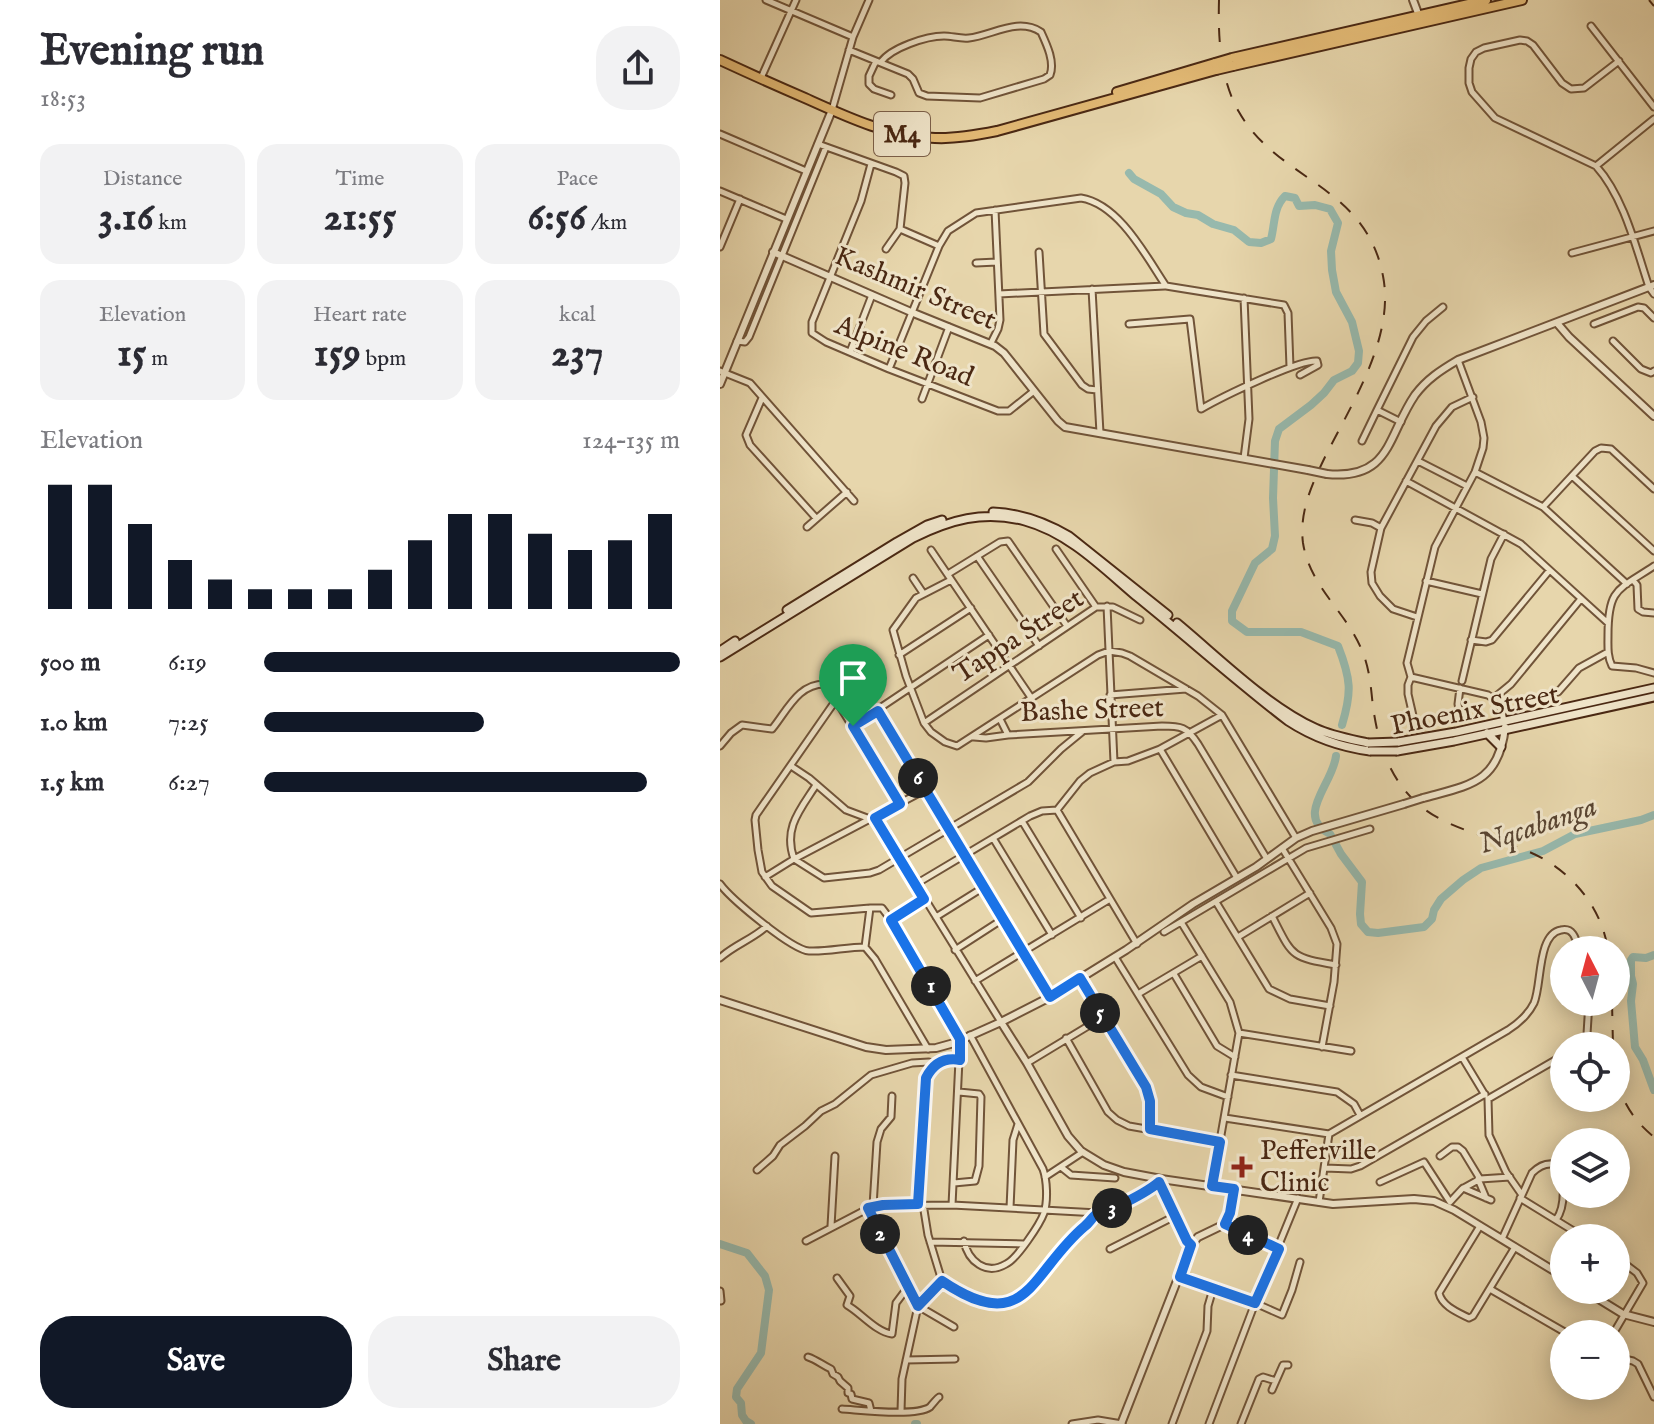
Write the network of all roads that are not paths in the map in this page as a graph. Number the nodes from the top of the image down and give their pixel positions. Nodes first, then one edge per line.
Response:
1 (766, 0) edge
2 (796, 0) edge
3 (869, 0) edge
4 (1413, 0) edge
5 (1486, 0) edge
6 (1522, 0) edge
7 (792, 12) junction
8 (1420, 19) junction
9 (1591, 26) dead end
10 (853, 37) junction
11 (849, 50) junction
12 (720, 60) edge
13 (1619, 61) junction
14 (878, 62) junction
15 (761, 78) junction
16 (891, 95) dead end
17 (1654, 107) edge
18 (832, 110) junction
19 (1654, 119) edge
20 (720, 134) edge
21 (818, 144) junction
22 (826, 147) junction
23 (871, 164) junction
24 (1596, 166) junction
25 (806, 171) junction
26 (720, 191) edge
27 (740, 199) junction
28 (995, 210) junction
29 (786, 219) junction
30 (900, 229) junction
31 (1654, 231) edge
32 (1631, 236) junction
33 (939, 246) junction
34 (720, 247) edge
35 (886, 249) dead end
36 (773, 252) junction
37 (1039, 252) dead end
38 (1572, 253) dead end
39 (782, 256) junction
40 (997, 262) junction
41 (976, 263) dead end
42 (830, 276) junction
43 (1166, 286) junction
44 (1652, 286) edge
45 (1092, 289) junction
46 (1041, 292) junction
47 (999, 294) junction
48 (1654, 294) edge
49 (872, 295) junction
50 (1244, 298) junction
51 (1443, 307) dead end
52 (911, 312) junction
53 (1654, 318) edge
54 (1557, 323) junction
55 (1129, 324) dead end
56 (1594, 324) dead end
57 (949, 327) junction
58 (737, 341) junction
59 (1613, 341) dead end
60 (991, 343) junction
61 (850, 352) junction
62 (1458, 360) junction
63 (1290, 367) junction
64 (889, 369) junction
65 (1654, 371) edge
66 (722, 372) edge
67 (1300, 375) dead end
68 (720, 384) edge
69 (928, 385) junction
70 (1247, 386) junction
71 (1097, 390) junction
72 (1034, 391) junction
73 (1473, 397) junction
74 (762, 398) junction
75 (922, 399) dead end
76 (1377, 410) junction
77 (1654, 416) edge
78 (1401, 422) junction
79 (1100, 433) junction
80 (1362, 441) dead end
81 (1244, 458) junction
82 (1418, 461) junction
83 (1475, 472) junction
84 (1572, 476) junction
85 (1406, 481) junction
86 (1467, 486) junction
87 (1654, 489) edge
88 (847, 492) junction
89 (854, 501) dead end
90 (1543, 507) junction
91 (1455, 509) junction
92 (816, 518) junction
93 (1355, 520) dead end
94 (807, 527) dead end
95 (1381, 528) junction
96 (1504, 534) junction
97 (1056, 549) dead end
98 (931, 550) dead end
99 (1654, 551) edge
100 (977, 556) junction
101 (1654, 566) edge
102 (1549, 571) junction
103 (950, 577) junction
104 (913, 578) dead end
105 (1633, 580) junction
106 (1426, 581) junction
107 (1627, 584) junction
108 (923, 593) junction
109 (1482, 594) junction
110 (1580, 600) junction
111 (1107, 606) junction
112 (1096, 607) junction
113 (971, 608) junction
114 (1654, 613) edge
115 (1417, 617) junction
116 (1140, 620) dead end
117 (1608, 623) junction
118 (1067, 626) junction
119 (989, 635) junction
120 (1471, 640) junction
121 (1039, 646) junction
122 (1109, 651) junction
123 (1608, 652) junction
124 (720, 654) edge
125 (899, 655) junction
126 (1010, 666) junction
127 (1654, 673) edge
128 (1411, 677) junction
129 (871, 681) dead end
130 (1462, 681) dead end
131 (911, 688) junction
132 (1460, 688) junction
133 (1654, 688) edge
134 (1187, 689) junction
135 (1558, 692) dead end
136 (1110, 695) junction
137 (1654, 697) edge
138 (1494, 698) junction
139 (1032, 699) junction
140 (836, 700) junction
141 (842, 709) junction
142 (878, 711) junction
143 (1222, 715) junction
144 (1460, 715) dead end
145 (1000, 719) junction
146 (1414, 720) dead end
147 (924, 723) junction
148 (1505, 725) junction
149 (853, 726) junction
150 (1112, 729) junction
151 (1083, 731) junction
152 (1190, 733) junction
153 (1487, 733) junction
154 (1008, 735) junction
155 (973, 737) junction
156 (720, 746) edge
157 (1397, 746) junction
158 (1501, 747) junction
159 (1160, 749) junction
160 (1114, 762) junction
161 (791, 766) junction
162 (816, 785) junction
163 (925, 790) junction
164 (900, 804) junction
165 (1057, 810) junction
166 (872, 818) junction
167 (1022, 821) junction
168 (949, 828) junction
169 (1370, 829) dead end
170 (993, 838) junction
171 (1296, 838) junction
172 (1282, 848) junction
173 (965, 855) junction
174 (1288, 858) junction
175 (794, 859) junction
176 (900, 859) junction
177 (1267, 859) junction
178 (765, 877) junction
179 (1237, 878) junction
180 (720, 884) edge
181 (916, 884) junction
182 (984, 887) junction
183 (1310, 893) junction
184 (924, 899) junction
185 (1110, 899) junction
186 (1216, 902) junction
187 (870, 908) junction
188 (1272, 916) junction
189 (936, 917) junction
190 (1081, 918) junction
191 (1003, 919) junction
192 (891, 920) junction
193 (1181, 922) junction
194 (767, 926) junction
195 (1164, 932) dead end
196 (1052, 935) junction
197 (1551, 936) edge
198 (1574, 936) edge
199 (1238, 937) junction
200 (1550, 937) edge
201 (1137, 944) junction
202 (865, 947) junction
203 (955, 950) junction
204 (1024, 953) junction
205 (1202, 956) junction
206 (1115, 957) junction
207 (720, 958) edge
208 (1336, 965) junction
209 (1174, 974) junction
210 (1080, 978) junction
211 (975, 981) junction
212 (1138, 994) junction
213 (1050, 997) junction
214 (720, 1000) edge
215 (1330, 1006) junction
216 (1103, 1017) junction
217 (1001, 1022) junction
218 (1239, 1033) junction
219 (970, 1035) junction
220 (1066, 1038) junction
221 (960, 1039) junction
222 (1322, 1047) junction
223 (928, 1049) junction
224 (1351, 1051) dead end
225 (1235, 1057) junction
226 (1462, 1057) junction
227 (960, 1060) junction
228 (1027, 1063) junction
229 (1550, 1063) edge
230 (937, 1064) junction
231 (1231, 1075) junction
232 (958, 1092) junction
233 (892, 1096) dead end
234 (1228, 1097) junction
235 (1486, 1097) junction
236 (1360, 1115) junction
237 (1225, 1118) junction
238 (1018, 1124) junction
239 (1150, 1129) junction
240 (1329, 1134) junction
241 (1220, 1142) junction
242 (1083, 1152) junction
243 (835, 1156) dead end
244 (1440, 1156) dead end
245 (1061, 1167) junction
246 (1325, 1168) junction
247 (757, 1170) dead end
248 (1045, 1177) junction
249 (1510, 1177) junction
250 (1115, 1178) dead end
251 (1479, 1179) junction
252 (1160, 1180) junction
253 (1380, 1182) dead end
254 (954, 1183) junction
255 (1212, 1186) junction
256 (1463, 1188) junction
257 (1234, 1189) junction
258 (1521, 1197) junction
259 (1298, 1198) junction
260 (1319, 1202) junction
261 (921, 1204) junction
262 (1448, 1204) junction
263 (952, 1205) junction
264 (870, 1207) junction
265 (1010, 1208) junction
266 (1046, 1209) junction
267 (1099, 1213) junction
268 (1175, 1216) junction
269 (1556, 1220) junction
270 (1225, 1224) junction
271 (1562, 1224) edge
272 (1480, 1226) junction
273 (830, 1227) junction
274 (1502, 1239) junction
275 (806, 1241) dead end
276 (964, 1241) junction
277 (930, 1242) junction
278 (1024, 1244) junction
279 (1191, 1245) junction
280 (1515, 1247) junction
281 (1110, 1249) dead end
282 (1279, 1249) junction
283 (1300, 1262) dead end
284 (1550, 1268) edge
285 (1630, 1268) edge
286 (1180, 1277) junction
287 (837, 1278) dead end
288 (942, 1281) junction
289 (908, 1287) junction
290 (1213, 1288) junction
291 (1490, 1289) junction
292 (720, 1291) edge
293 (721, 1301) edge
294 (1255, 1303) junction
295 (1607, 1304) edge
296 (918, 1306) junction
297 (1623, 1314) junction
298 (1620, 1320) edge
299 (1654, 1322) edge
300 (1550, 1324) edge
301 (954, 1327) dead end
302 (808, 1357) dead end
303 (955, 1359) dead end
304 (906, 1360) junction
305 (1630, 1360) edge
306 (1288, 1365) dead end
307 (1276, 1381) junction
308 (1272, 1390) dead end
309 (939, 1397) dead end
310 (1654, 1397) edge
311 (842, 1409) dead end
312 (871, 1411) junction
313 (901, 1411) junction
314 (1072, 1424) edge
315 (1121, 1424) edge
316 (1172, 1424) edge
317 (1209, 1424) edge
318 (1243, 1424) edge

1 - 7 street
2 - 7 street
3 - 10 street
4 - 8 street
5 - 8 main road, M4
6 - 8 main road, M4
7 - 10 street
7 - 15 street
8 - 18 main road, M4, bridge
9 - 13 street
10 - 11 street
11 - 14 street
11 - 18 street
12 - 15 main road, M4
13 - 17 street
13 - 24 street
14 - 14 street
14 - 16 street
15 - 18 main road, M4
18 - 21 street
19 - 24 street
20 - 25 street
21 - 22 street
21 - 25 street
22 - 23 street
22 - 39 street
23 - 30 street
23 - 42 street
24 - 32 street
25 - 29 street
26 - 27 street
27 - 29 street
27 - 34 street
28 - 33 street
28 - 40 street
28 - 43 street
29 - 36 street
30 - 33 street
30 - 35 street
31 - 32 street
32 - 38 street
32 - 44 street
33 - 52 street
36 - 39 street, Kashmir Street
36 - 58 street
37 - 46 street
39 - 42 street, Kashmir Street
39 - 58 street
40 - 41 street
40 - 47 street
42 - 49 street, Kashmir Street
42 - 61 street, Alpine Road
43 - 45 street
43 - 50 street
44 - 48 street
44 - 54 street
45 - 46 street
45 - 71 street
46 - 47 street
46 - 71 street
47 - 60 street
49 - 52 street, Kashmir Street
49 - 61 street
50 - 63 street
50 - 70 street
51 - 76 street
52 - 57 street, Kashmir Street
52 - 64 street
53 - 56 street
54 - 62 street
54 - 77 street
55 - 70 street
57 - 60 street, Kashmir Street
57 - 69 street
58 - 66 street
59 - 65 street
60 - 72 street, Kashmir Street
61 - 64 street, Alpine Road
62 - 73 street
62 - 78 street
63 - 67 street
63 - 70 street
64 - 69 street, Alpine Road
66 - 68 street
66 - 74 street
69 - 72 street, Alpine Road
69 - 75 street
70 - 81 street
71 - 79 street
72 - 79 street, Kashmir Street
73 - 82 street
73 - 83 street
74 - 88 street
74 - 92 street
76 - 78 street
76 - 80 street
78 - 81 street, Kashmir Street, bridge
79 - 81 street, Kashmir Street
82 - 85 street
82 - 86 street
83 - 86 street
83 - 90 street
84 - 87 street
84 - 90 street
84 - 99 street
85 - 91 street
85 - 95 street
86 - 91 street
88 - 89 street
88 - 92 street
90 - 107 street
91 - 96 street
91 - 106 street
92 - 94 street
93 - 95 street
95 - 115 street
96 - 102 street
96 - 109 street
97 - 112 street
98 - 103 street
100 - 103 street
100 - 118 street
100 - 121 street
101 - 105 street
102 - 110 street
102 - 120 street
103 - 108 street
103 - 113 street
104 - 108 street
105 - 107 street
105 - 114 street
106 - 109 street
106 - 115 street
107 - 117 street
108 - 125 street
109 - 120 street
110 - 117 street
110 - 138 street
111 - 112 street, Tappa Street
111 - 116 street, Tappa Street
111 - 122 street
112 - 118 street, Tappa Street
113 - 119 street
113 - 125 street
115 - 128 street
117 - 123 street
118 - 121 street, Tappa Street
119 - 126 street
119 - 131 street
120 - 130 street
121 - 126 street, Tappa Street
122 - 134 street
122 - 136 street
122 - 139 street
123 - 127 street
123 - 135 street
124 - 157 main road, Phoenix Street, bridge
125 - 131 street
126 - 139 street
126 - 147 street, Tappa Street
128 - 132 street
128 - 146 street
129 - 141 street
131 - 142 street
131 - 147 street
132 - 138 street
132 - 144 street
133 - 148 main road, Phoenix Street
134 - 136 street
134 - 143 street
136 - 150 street
137 - 148 main road, Phoenix Street
138 - 148 street
139 - 145 street
140 - 141 street
140 - 156 street
140 - 161 street
141 - 149 street
142 - 149 street
142 - 163 street
143 - 152 street
143 - 171 street
145 - 154 street, Bashe Street
145 - 155 street
147 - 155 street
148 - 153 main road, Phoenix Street
148 - 157 main road, Phoenix Street
148 - 158 street
149 - 164 street
150 - 151 street, Bashe Street
150 - 152 street, Bashe Street
150 - 160 street
151 - 154 street, Bashe Street
151 - 168 street
152 - 159 street
152 - 177 street, Bashe Street
153 - 157 main road, Phoenix Street
153 - 158 main road
154 - 155 street
158 - 171 street, bridge
159 - 160 street
159 - 179 street
160 - 165 street
161 - 162 street
161 - 178 street
162 - 166 street
162 - 175 street
163 - 164 street
163 - 168 street
164 - 166 street
165 - 167 street
165 - 185 street
166 - 175 street
166 - 176 street
167 - 170 street
167 - 190 street
168 - 173 street
168 - 176 street
169 - 174 street
170 - 173 street
170 - 196 street
171 - 172 street
172 - 174 street
172 - 177 street
173 - 181 street
173 - 182 street
174 - 183 street
174 - 186 street
175 - 176 street
175 - 178 street
176 - 181 street
177 - 179 street
178 - 187 street
179 - 201 street
180 - 194 street
181 - 184 street
182 - 189 street
182 - 191 street
183 - 188 street
183 - 208 street
184 - 189 street
184 - 192 street
185 - 190 street
185 - 201 street
186 - 193 street
186 - 199 street
187 - 192 street
187 - 202 street
188 - 199 street
188 - 208 street
189 - 203 street
190 - 196 street
191 - 203 street
191 - 204 street
192 - 221 street
193 - 195 street
193 - 205 street
194 - 202 street
194 - 207 street
196 - 204 street
197 - 198 street
199 - 215 street
200 - 226 street
201 - 206 street
202 - 223 street
203 - 211 street
204 - 211 street
204 - 213 street
205 - 209 street
205 - 218 street
206 - 210 street
206 - 212 street
208 - 215 street
209 - 212 street
209 - 225 street
210 - 213 street
210 - 216 street
211 - 217 street
212 - 234 street
213 - 217 street
214 - 223 street
215 - 222 street
216 - 220 street
216 - 239 street
217 - 219 street
217 - 228 street
218 - 222 street
218 - 225 street
219 - 221 street
219 - 238 street
220 - 228 street
220 - 239 street
221 - 223 street
221 - 227 street
222 - 224 street
225 - 231 street
226 - 235 street
226 - 236 street
227 - 230 street
227 - 232 street
228 - 242 street
229 - 235 street
230 - 247 street
230 - 261 street
231 - 234 street
231 - 236 street
232 - 254 street
232 - 254 street
233 - 264 street
234 - 237 street
235 - 246 street
235 - 249 street
236 - 240 street
237 - 240 street
237 - 241 street
238 - 248 street
238 - 265 street
239 - 241 street
240 - 246 street
241 - 255 street
242 - 245 street
242 - 252 street
243 - 273 street
244 - 251 street
245 - 248 street
245 - 250 street
246 - 260 street
248 - 266 street
249 - 251 street
249 - 258 street
251 - 256 street
251 - 256 street
252 - 255 street
252 - 267 street
252 - 268 street
253 - 262 street
254 - 263 street
255 - 257 street
256 - 262 street
257 - 259 street
257 - 270 street
258 - 269 street
258 - 269 street
258 - 274 street
259 - 260 street
259 - 282 street
260 - 262 street
261 - 263 street
261 - 264 street
261 - 277 street
262 - 272 street
263 - 265 street
264 - 273 street
264 - 289 street
265 - 266 street
266 - 267 street
266 - 278 street
267 - 288 street
268 - 279 street
268 - 281 street
269 - 271 street
270 - 279 street
270 - 282 street
272 - 274 street
272 - 291 street
273 - 275 street
274 - 280 street
276 - 277 street
276 - 278 street
276 - 278 street
277 - 288 street
279 - 286 street
280 - 284 street
280 - 291 street
282 - 294 street
283 - 294 street
285 - 297 street
286 - 290 street
286 - 315 street
287 - 289 street
288 - 296 street
289 - 296 street
290 - 294 street
290 - 316 street
291 - 300 street
292 - 293 street
294 - 317 street
295 - 297 street
296 - 301 street
296 - 304 street
297 - 298 street
297 - 299 street
302 - 312 street
303 - 304 street
304 - 313 street
305 - 310 street
306 - 307 street
307 - 308 street
307 - 318 street
309 - 313 street
311 - 312 street
312 - 313 street
314 - 315 street

